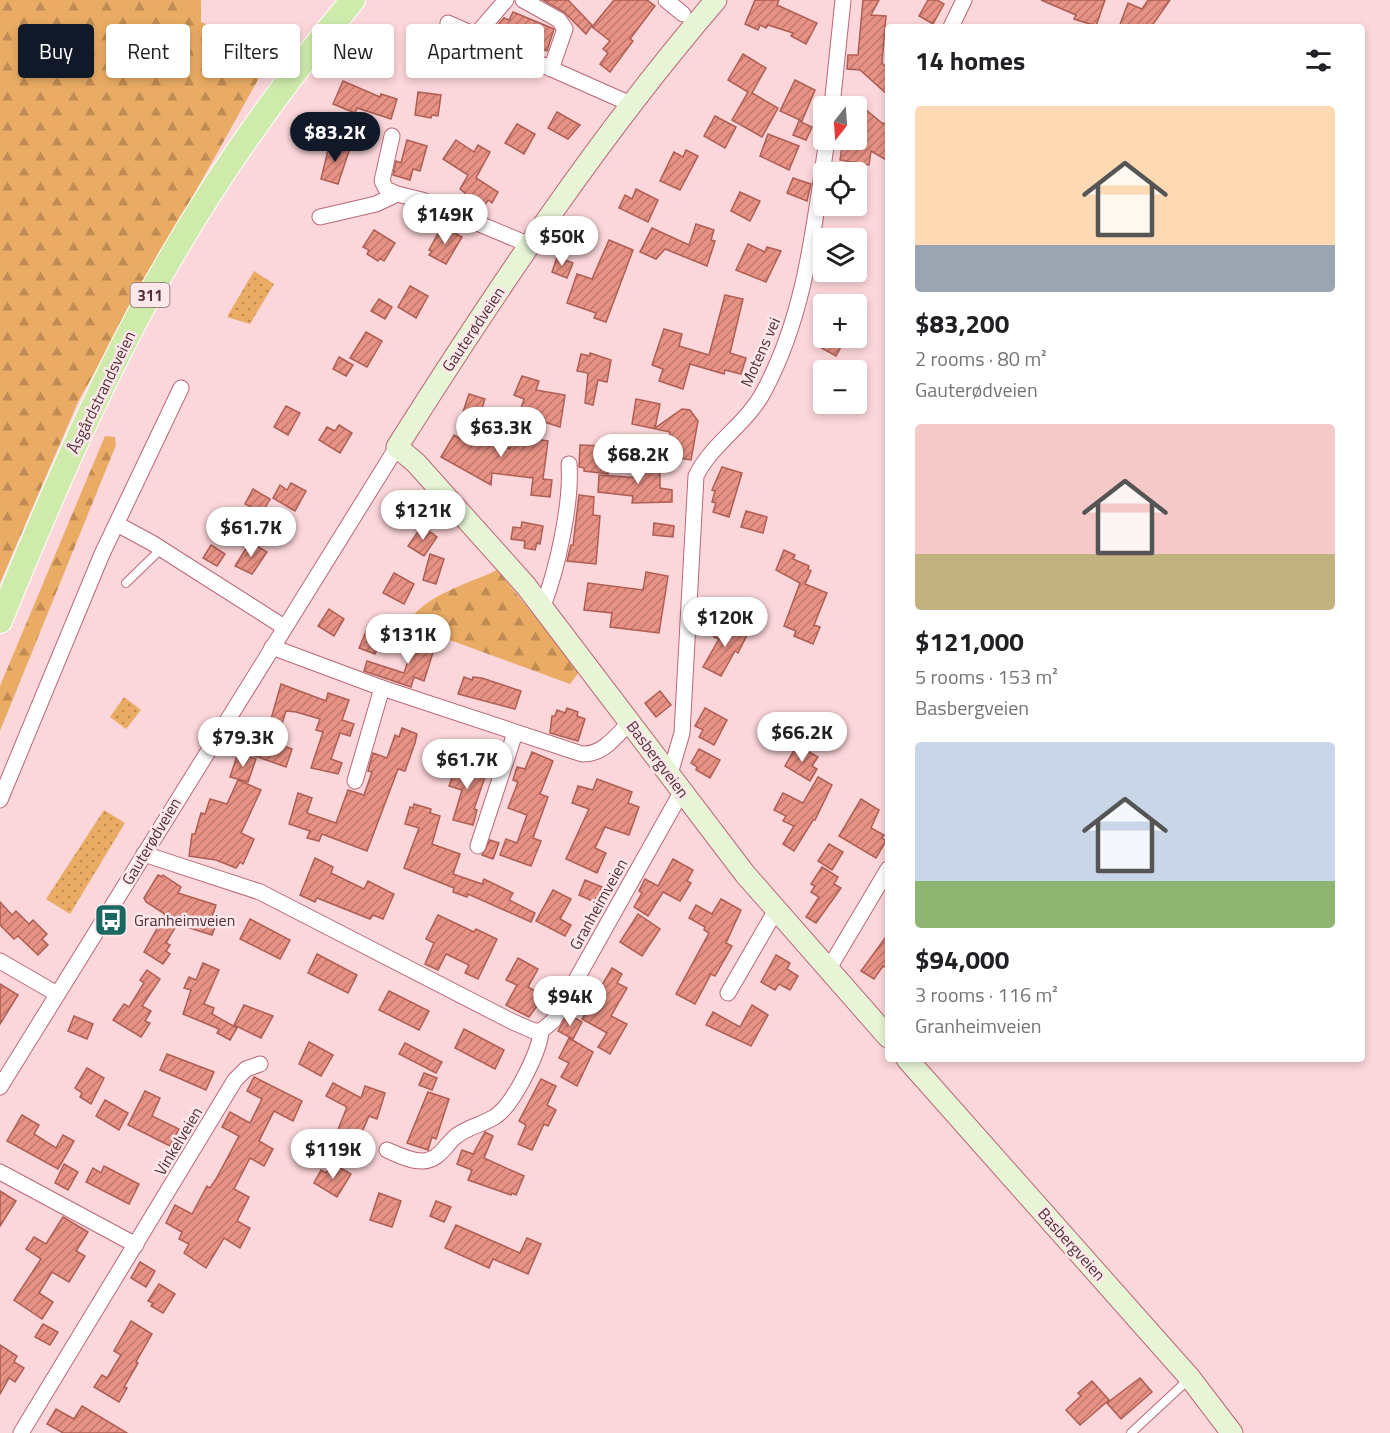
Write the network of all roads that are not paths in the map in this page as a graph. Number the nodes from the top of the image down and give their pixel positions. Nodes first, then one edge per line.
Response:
1 (353, 0) edge
2 (506, 0) edge
3 (523, 0) edge
4 (666, 0) edge
5 (716, 0) edge
6 (843, 0) edge
7 (964, 0) edge
8 (682, 14) dead end
9 (448, 22) dead end
10 (452, 24) edge
11 (485, 24) edge
12 (952, 24) edge
13 (544, 66) edge
14 (551, 69) junction
15 (833, 96) edge
16 (633, 105) junction
17 (392, 136) dead end
18 (825, 150) edge
19 (397, 194) junction
20 (320, 218) dead end
21 (530, 245) junction
22 (181, 388) dead end
23 (397, 447) junction
24 (569, 464) dead end
25 (117, 524) junction
26 (161, 549) junction
27 (126, 583) dead end
28 (543, 606) junction
29 (0, 621) edge
30 (285, 627) junction
31 (272, 647) junction
32 (382, 688) junction
33 (630, 722) junction
34 (515, 733) junction
35 (668, 772) junction
36 (355, 781) dead end
37 (682, 791) junction
38 (0, 800) edge
39 (478, 846) dead end
40 (144, 854) junction
41 (885, 874) edge
42 (776, 910) junction
43 (0, 961) edge
44 (828, 970) junction
45 (728, 993) dead end
46 (57, 994) junction
47 (541, 1031) junction
48 (885, 1034) edge
49 (910, 1062) edge
50 (260, 1064) dead end
51 (0, 1087) edge
52 (387, 1150) dead end
53 (0, 1172) edge
54 (135, 1245) junction
55 (1190, 1378) junction
56 (21, 1433) edge
57 (1131, 1433) edge
58 (1232, 1433) edge

1 - 29 main road, Åsgårdstrandsveien / 311
2 - 11 street
3 - 14 street
4 - 8 street
5 - 16 main road, Gauterødveien
6 - 15 street
7 - 12 street
9 - 10 street
13 - 14 street
14 - 16 street
16 - 21 main road, Gauterødveien
17 - 19 street
18 - 35 street, Motens vei
19 - 20 street
19 - 21 street
21 - 23 main road, Gauterødveien
22 - 25 street
23 - 28 main road, Basbergveien
23 - 30 street, Gauterødveien
24 - 28 street
25 - 26 street
25 - 38 street
26 - 27 lane
26 - 30 street
28 - 33 main road, Basbergveien
30 - 31 street, Gauterødveien
31 - 32 street
31 - 40 street, Gauterødveien
32 - 34 street
32 - 36 street
33 - 34 street
33 - 35 main road, Basbergveien
34 - 39 street
35 - 37 main road, Basbergveien
37 - 42 main road, Basbergveien
37 - 47 street, Granheimveien
40 - 46 street, Gauterødveien
40 - 47 street
41 - 44 street
42 - 44 main road, Basbergveien
42 - 45 street
43 - 46 street
44 - 48 main road, Basbergveien
46 - 51 street, Gauterødveien
47 - 52 street, Granheimveien
49 - 55 main road, Basbergveien
50 - 54 street, Vinkelveien
53 - 54 street
54 - 56 street, Vinkelveien
55 - 57 lane
55 - 58 main road, Basbergveien

